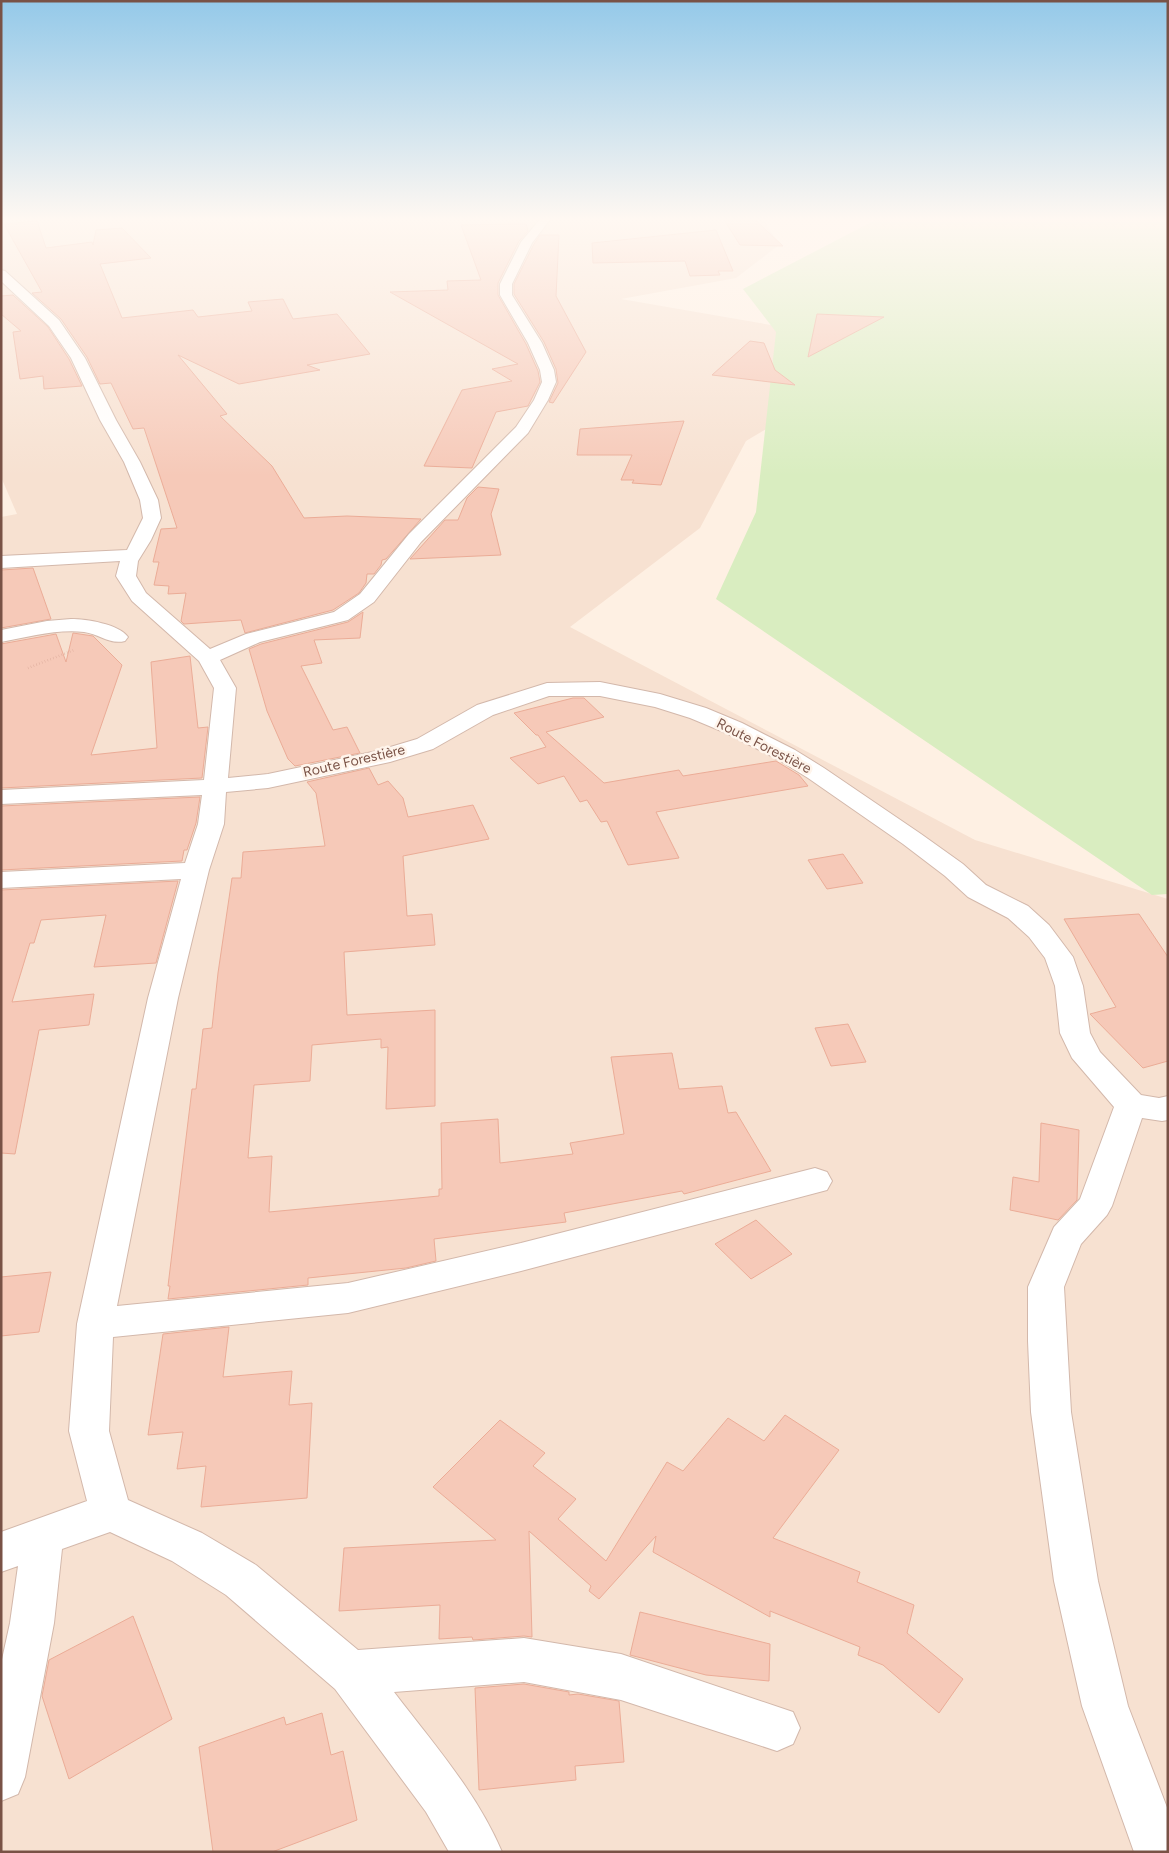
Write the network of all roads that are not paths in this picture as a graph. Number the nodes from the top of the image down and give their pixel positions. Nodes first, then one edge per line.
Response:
1 (34, 303) edge
2 (511, 303) edge
3 (132, 555) junction
4 (1, 562) edge
5 (1, 636) edge
6 (118, 637) dead end
7 (208, 658) junction
8 (216, 785) junction
9 (1, 797) edge
10 (196, 870) junction
11 (1, 880) edge
12 (1149, 1106) edge
13 (816, 1181) dead end
14 (95, 1324) junction
15 (111, 1512) junction
16 (43, 1536) junction
17 (1, 1552) edge
18 (351, 1673) junction
19 (777, 1728) dead end
20 (1, 1777) edge
21 (477, 1852) edge
22 (1159, 1852) edge

1 - 3 street
2 - 7 street
3 - 4 street
3 - 7 street
5 - 6 street
7 - 8 street
8 - 9 street, Route Forestière
8 - 10 street
8 - 12 street, Route Forestière
10 - 11 street
10 - 14 street
12 - 22 street
13 - 14 street
14 - 15 street
15 - 16 street
15 - 18 street
16 - 17 street
16 - 20 street
18 - 19 street
18 - 21 street

